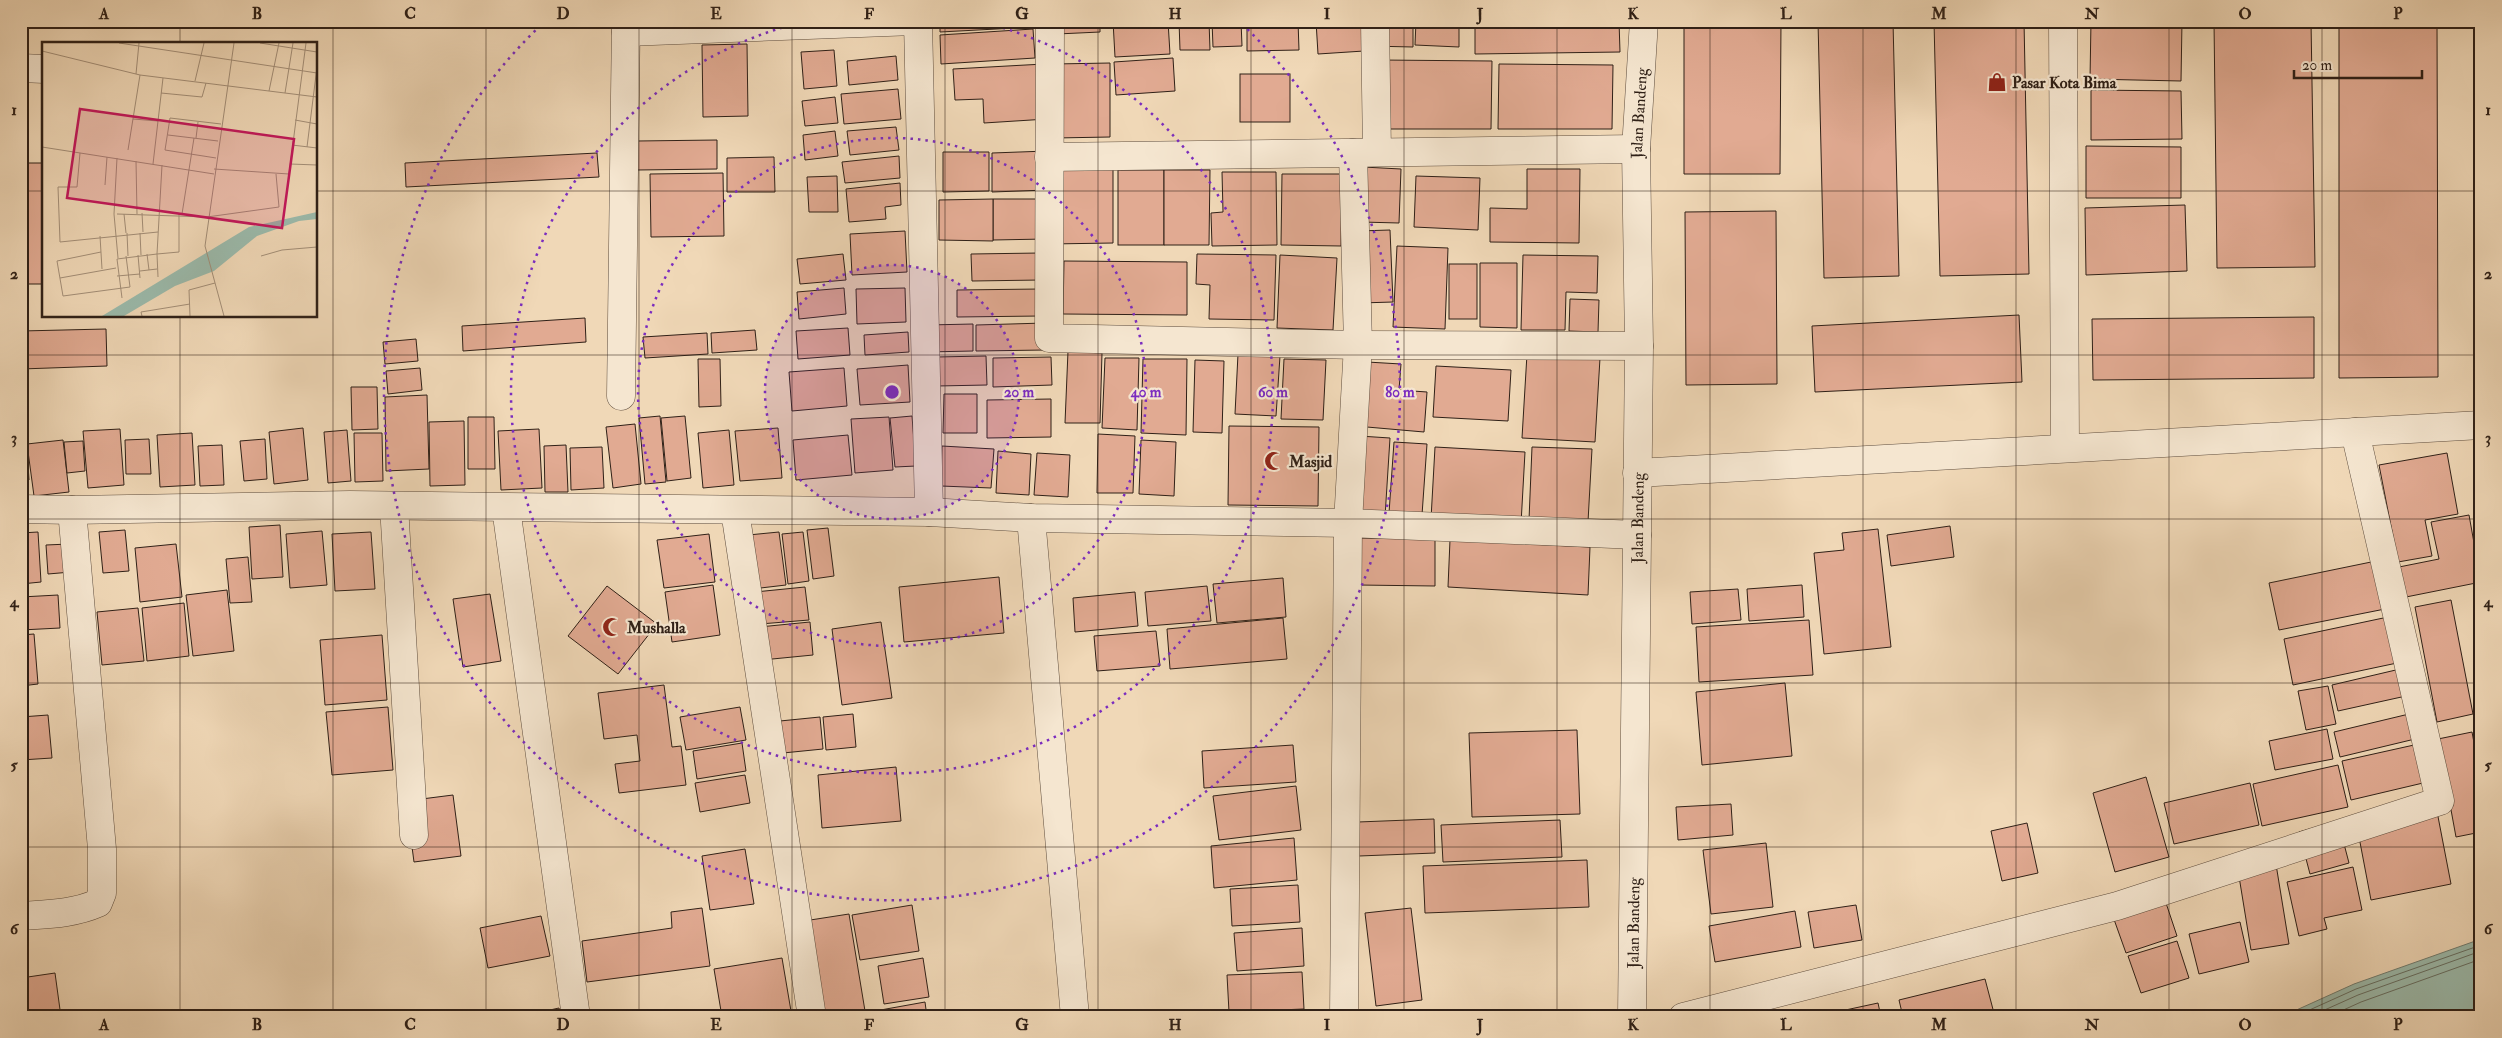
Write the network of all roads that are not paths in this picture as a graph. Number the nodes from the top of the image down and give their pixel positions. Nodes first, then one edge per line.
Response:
1 (914, 21) edge
2 (918, 21) edge
3 (1050, 21) edge
4 (1375, 21) edge
5 (1644, 21) edge
6 (2063, 21) edge
7 (626, 26) edge
8 (21, 68) edge
9 (42, 69) edge
10 (1636, 149) junction
11 (1365, 153) junction
12 (1049, 157) junction
13 (1358, 345) junction
14 (1639, 346) junction
15 (621, 396) dead end
16 (2481, 425) edge
17 (2355, 432) junction
18 (2065, 448) junction
19 (1637, 473) junction
20 (394, 506) junction
21 (506, 508) junction
22 (21, 509) edge
23 (72, 510) junction
24 (735, 511) junction
25 (929, 512) junction
26 (1031, 518) junction
27 (1348, 524) junction
28 (1637, 534) junction
29 (414, 835) dead end
30 (21, 916) edge
31 (576, 1017) edge
32 (812, 1017) edge
33 (1075, 1017) edge
34 (1344, 1017) edge
35 (1632, 1017) edge
36 (1684, 1017) edge

1 - 7 street
2 - 25 street
3 - 12 street
4 - 11 street
5 - 10 street, Jalan Bandeng
6 - 18 street
7 - 15 street
8 - 9 street
10 - 11 street
10 - 14 street, Jalan Bandeng
11 - 12 street
11 - 13 street
12 - 13 street
13 - 14 street
13 - 27 street
14 - 19 street, Jalan Bandeng
16 - 17 street
17 - 18 street
17 - 36 street
18 - 19 street
19 - 28 street, Jalan Bandeng
20 - 21 street
20 - 23 street
20 - 29 street
21 - 24 street
21 - 31 street
22 - 23 street
23 - 30 street
24 - 25 street
24 - 32 street
25 - 26 street
26 - 27 street
26 - 33 street
27 - 28 street
27 - 34 street
28 - 35 street, Jalan Bandeng

